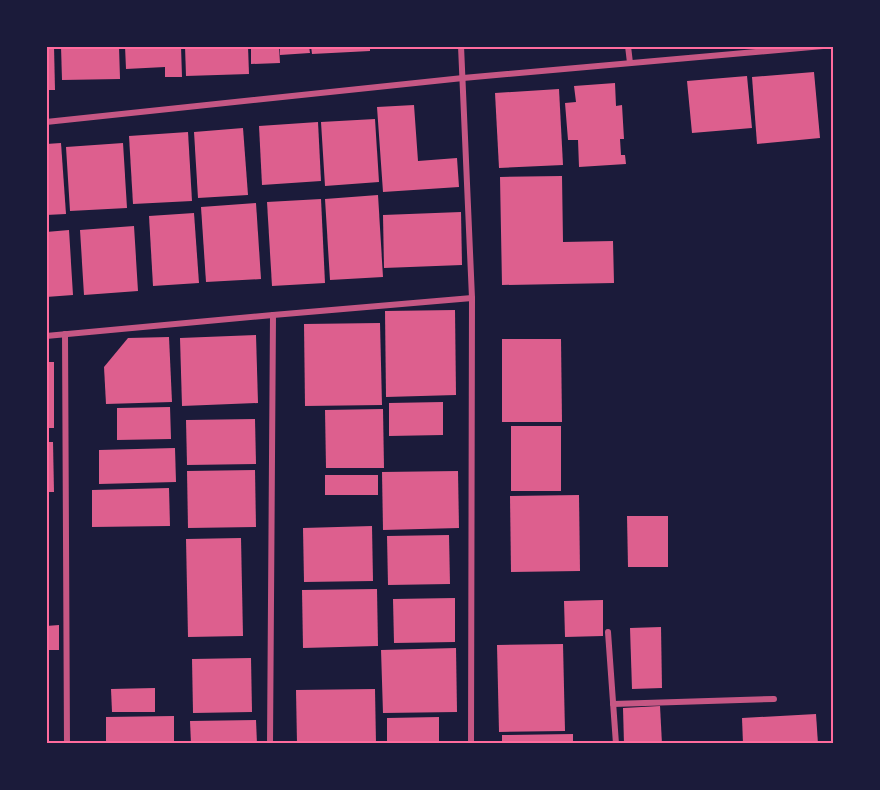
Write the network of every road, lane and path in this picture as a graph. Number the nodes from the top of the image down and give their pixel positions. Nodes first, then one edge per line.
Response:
1 (461, 46) edge
2 (628, 46) edge
3 (823, 46) edge
4 (630, 63) junction
5 (463, 78) junction
6 (46, 122) edge
7 (472, 298) junction
8 (273, 315) junction
9 (65, 334) junction
10 (46, 336) edge
11 (608, 632) dead end
12 (774, 699) dead end
13 (613, 704) junction
14 (67, 744) edge
15 (270, 744) edge
16 (471, 744) edge
17 (616, 744) edge

1 - 5 street
2 - 4 street
3 - 4 street
4 - 5 street
5 - 6 street
5 - 7 street
7 - 8 street
7 - 16 street
8 - 9 street
8 - 15 street
9 - 10 street
9 - 14 street
11 - 13 street
12 - 13 street
13 - 17 street

